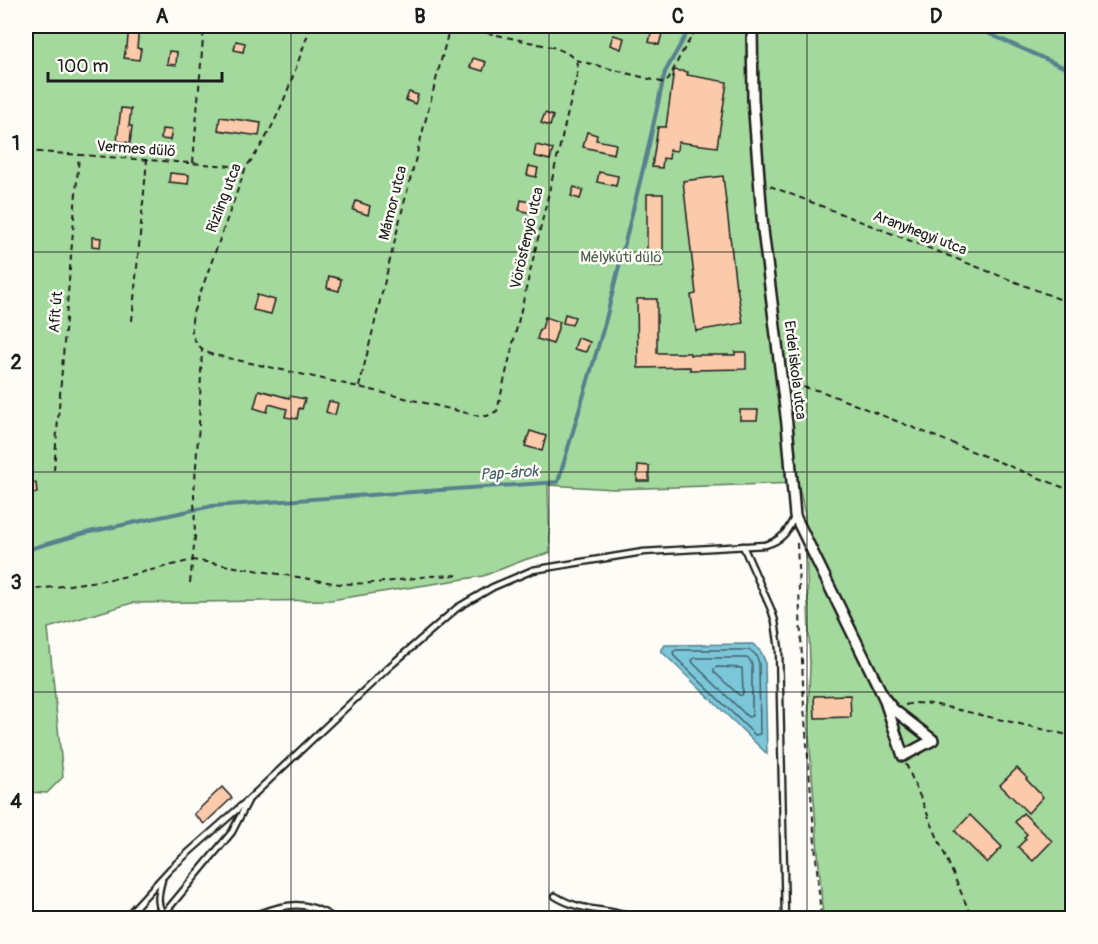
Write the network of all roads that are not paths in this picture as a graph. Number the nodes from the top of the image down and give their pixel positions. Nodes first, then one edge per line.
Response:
1 (752, 26) edge
2 (795, 516) junction
3 (742, 546) junction
4 (884, 699) junction
5 (249, 799) junction
6 (162, 878) junction
7 (555, 896) dead end
8 (166, 917) edge
9 (125, 918) edge
10 (245, 918) edge
11 (334, 918) edge
12 (636, 918) edge
13 (785, 918) edge

1 - 2 street, Erdei iskola utca
2 - 3 lane
2 - 4 street, Erdei iskola utca
3 - 5 lane
3 - 13 lane
4 - 4 street, Erdei iskola utca
5 - 6 lane
5 - 8 lane
6 - 8 lane
6 - 9 lane
7 - 12 lane
10 - 11 lane

